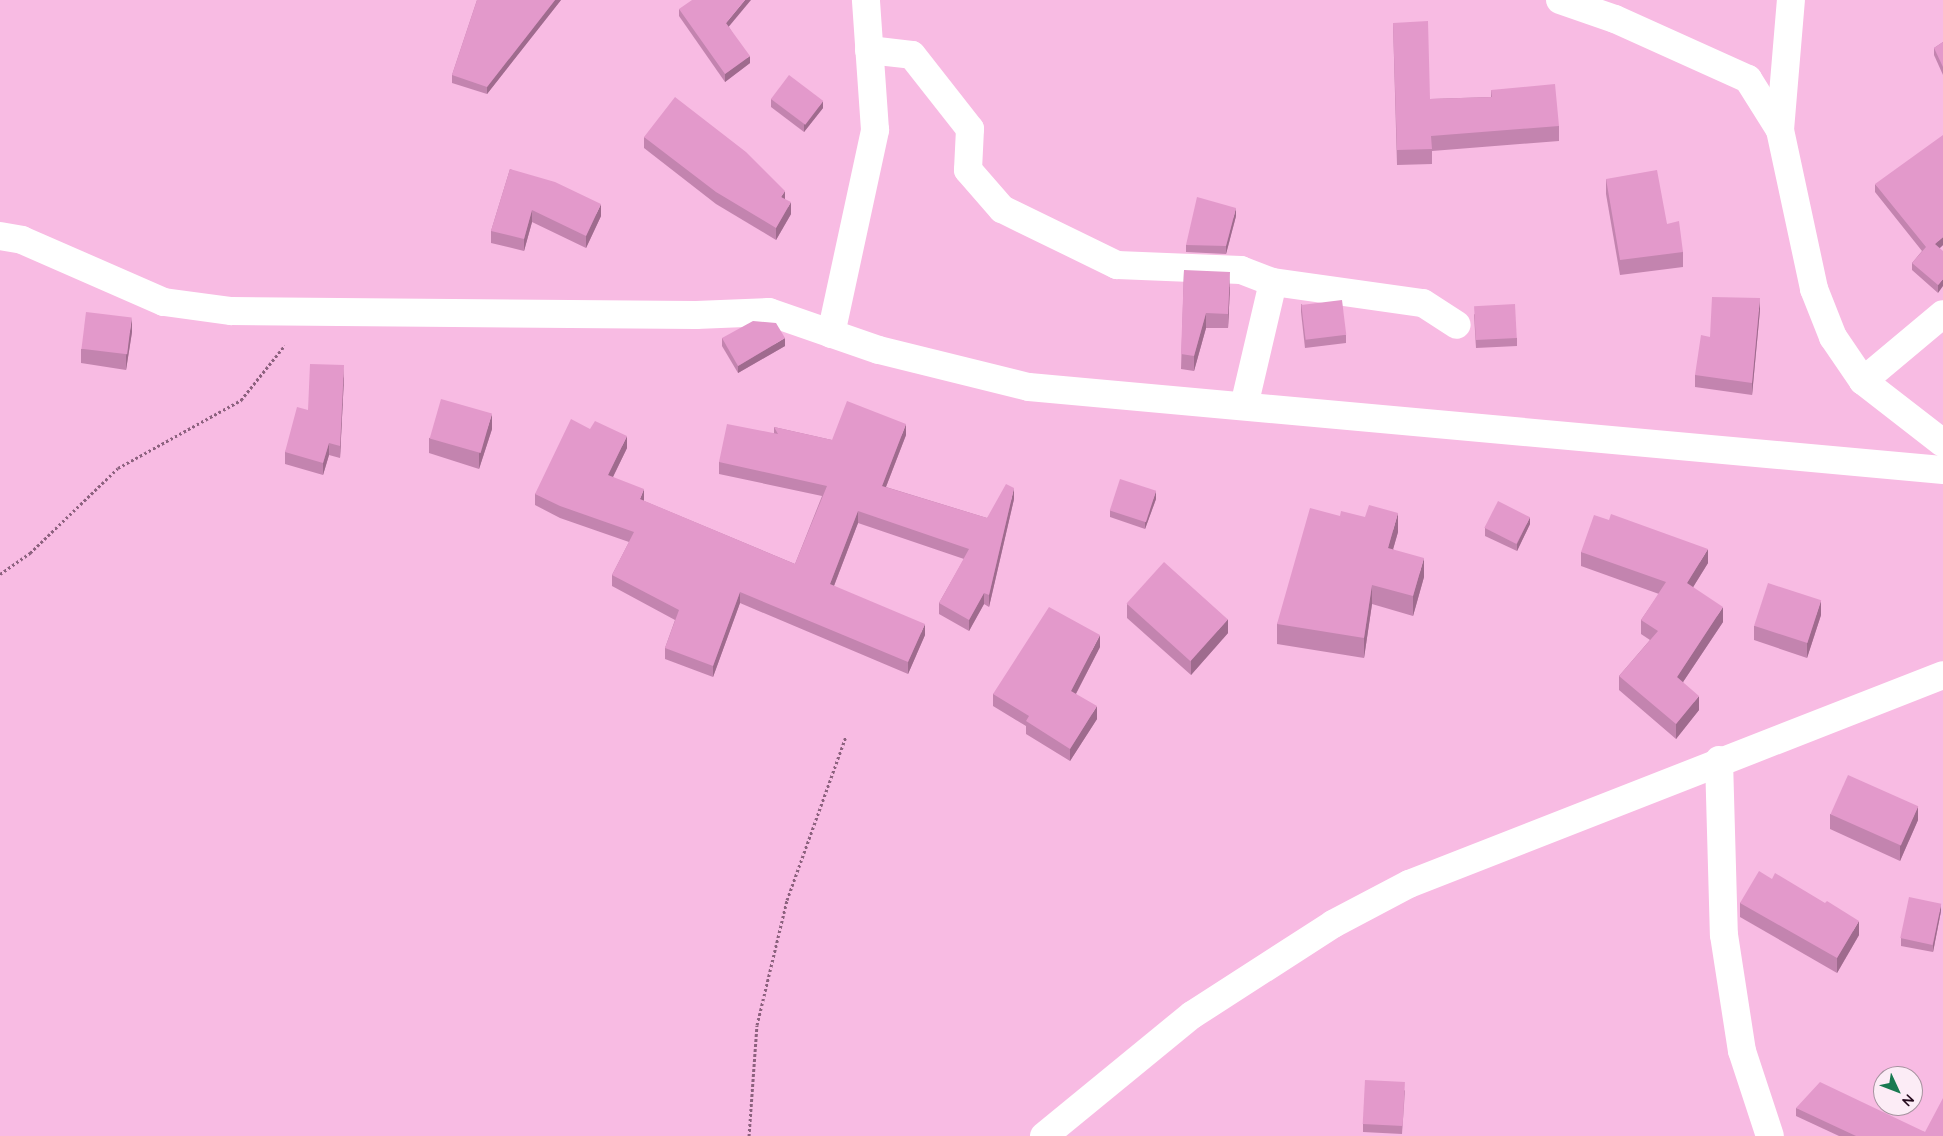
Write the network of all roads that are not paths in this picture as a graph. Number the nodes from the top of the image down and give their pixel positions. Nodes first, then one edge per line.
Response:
1 (866, 0) edge
2 (1560, 0) edge
3 (1791, 0) edge
4 (870, 50) junction
5 (1780, 130) junction
6 (0, 236) edge
7 (1272, 282) junction
8 (1943, 314) edge
9 (1457, 325) dead end
10 (831, 334) junction
11 (1863, 381) junction
12 (1244, 406) junction
13 (1943, 443) edge
14 (1943, 470) edge
15 (1943, 675) edge
16 (1719, 760) junction
17 (1044, 1136) edge
18 (1770, 1136) edge

1 - 4 street
2 - 5 street
3 - 5 street
4 - 7 street
4 - 10 street
5 - 11 street
6 - 10 street
7 - 9 street
7 - 12 street
8 - 11 street
10 - 12 street
11 - 13 street
12 - 14 street
15 - 16 street
16 - 17 street
16 - 18 street

